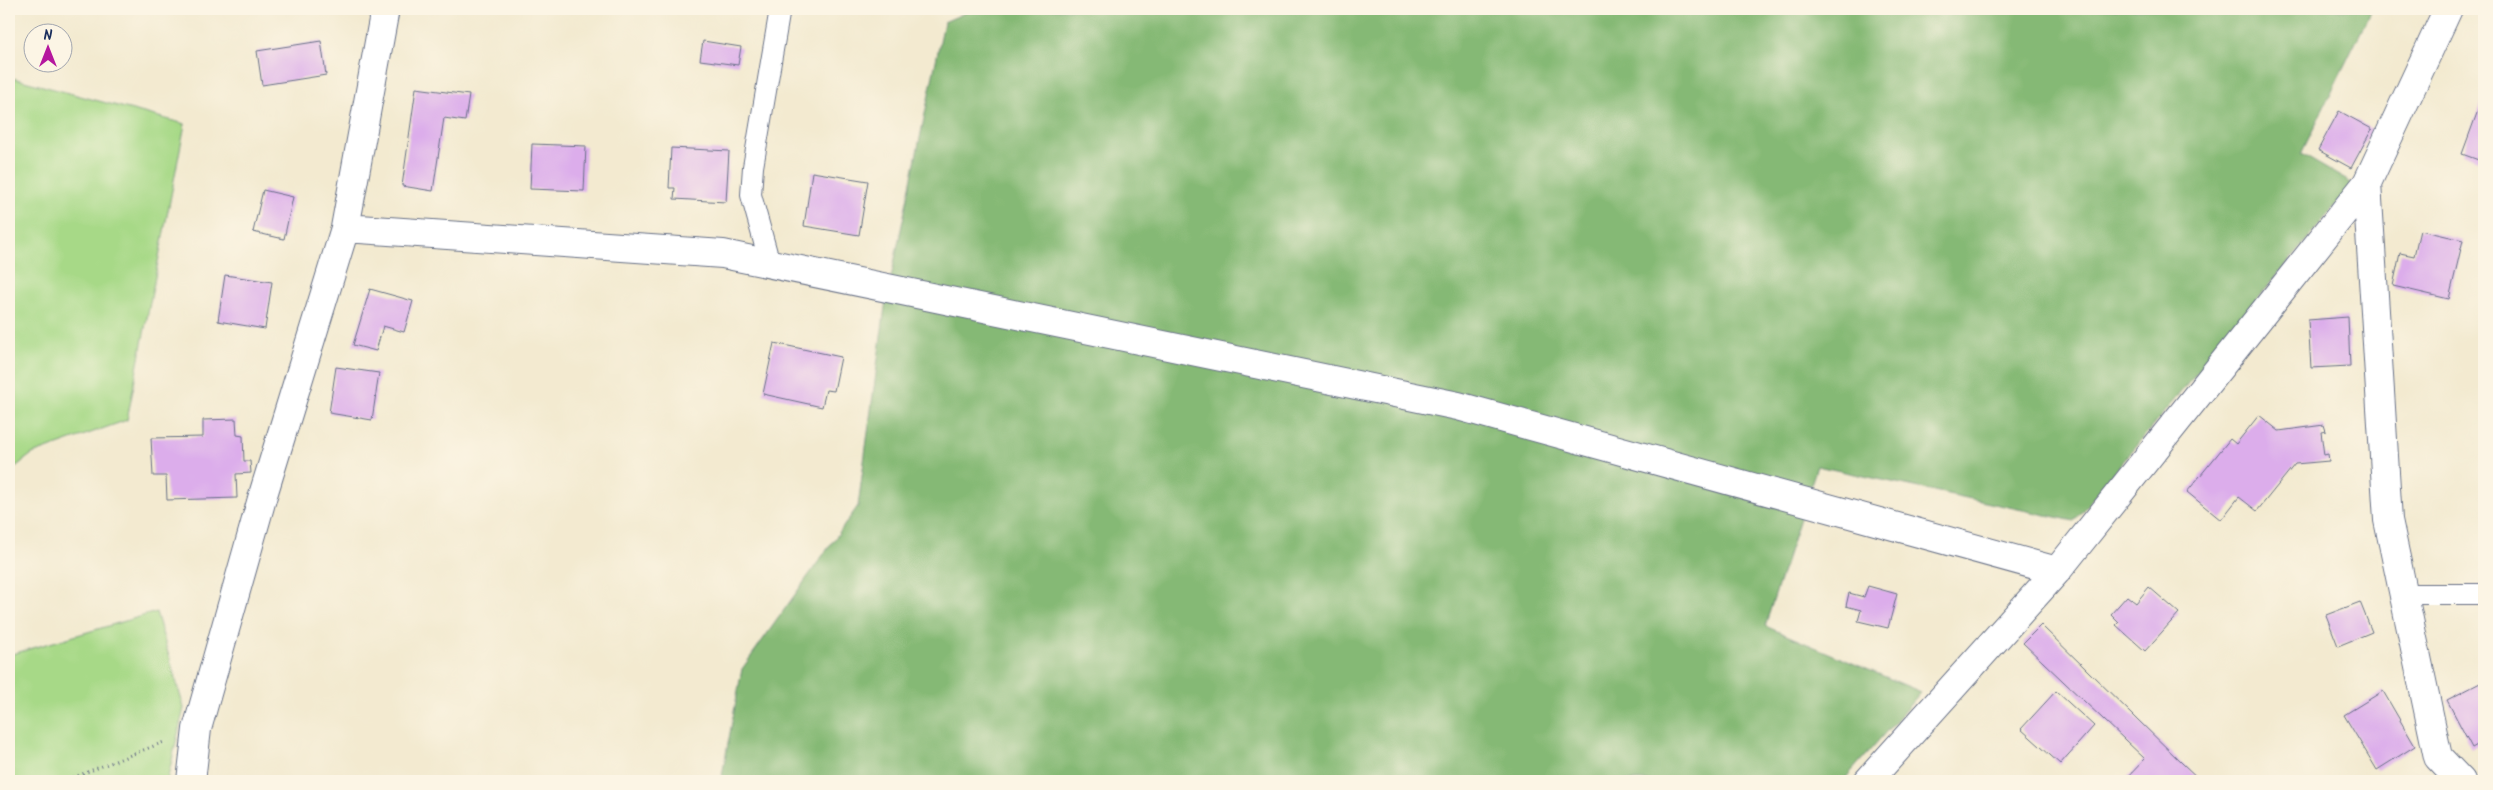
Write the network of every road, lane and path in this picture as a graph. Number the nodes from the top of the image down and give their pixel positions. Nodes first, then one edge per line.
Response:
1 (385, 9) edge
2 (780, 9) edge
3 (2448, 9) edge
4 (2368, 183) junction
5 (346, 228) junction
6 (770, 264) junction
7 (2056, 571) junction
8 (2404, 594) junction
9 (2484, 594) edge
10 (197, 729) junction
11 (64, 781) edge
12 (191, 781) edge
13 (1868, 781) edge
14 (2462, 781) edge

1 - 5 street
2 - 6 lane
3 - 4 street
4 - 7 street
4 - 8 street
5 - 6 street
5 - 10 street
6 - 7 street
7 - 13 street
8 - 9 lane
8 - 14 street
10 - 11 path
10 - 12 street

